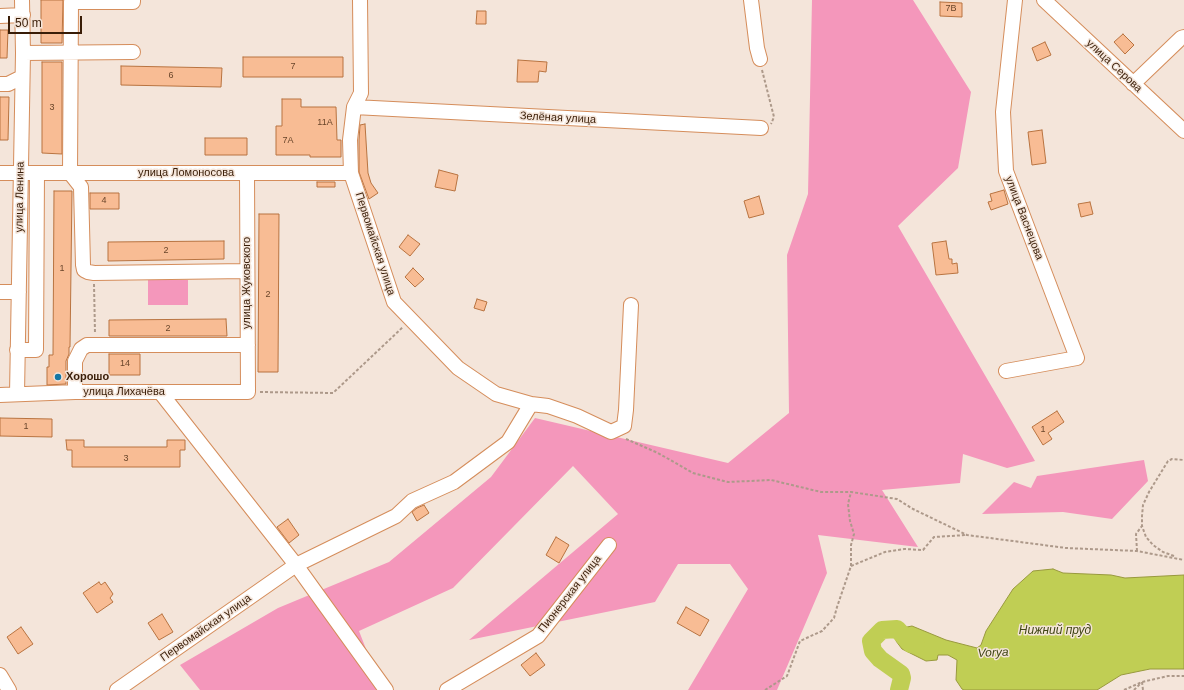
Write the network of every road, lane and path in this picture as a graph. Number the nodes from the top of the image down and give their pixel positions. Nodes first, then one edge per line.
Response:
1 (22, 0) edge
2 (133, 0) edge
3 (360, 0) edge
4 (751, 0) edge
5 (1015, 0) edge
6 (1044, 0) edge
7 (22, 15) junction
8 (0, 16) edge
9 (1184, 37) edge
10 (133, 52) dead end
11 (23, 53) junction
12 (70, 53) junction
13 (760, 59) joint
14 (22, 77) junction
15 (0, 84) edge
16 (1133, 84) junction
17 (354, 107) junction
18 (761, 128) joint
19 (1184, 131) edge
20 (0, 172) edge
21 (21, 172) junction
22 (37, 173) junction
23 (70, 173) junction
24 (246, 173) junction
25 (351, 173) junction
26 (247, 272) junction
27 (94, 273) junction
28 (0, 292) edge
29 (19, 292) junction
30 (631, 305) dead end
31 (411, 319) junction
32 (95, 344) junction
33 (248, 345) junction
34 (17, 350) junction
35 (1006, 371) dead end
36 (75, 392) junction
37 (160, 392) junction
38 (248, 392) junction
39 (17, 394) junction
40 (0, 395) edge
41 (531, 404) junction
42 (611, 432) junction
43 (1184, 460) edge
44 (851, 492) junction
45 (1142, 526) junction
46 (967, 535) junction
47 (609, 545) dead end
48 (1136, 551) junction
49 (1179, 558) junction
50 (1184, 560) edge
51 (296, 565) junction
52 (851, 566) junction
53 (0, 675) edge
54 (1184, 676) edge
55 (1142, 682) junction
56 (9, 690) edge
57 (117, 690) edge
58 (386, 690) edge
59 (447, 690) edge
60 (765, 690) edge
61 (1124, 690) edge
62 (1134, 690) edge
63 (1143, 690) edge

1 - 7 street, улица Ленина
2 - 12 street
3 - 17 street, Первомайская улица
4 - 13 street
5 - 35 street, улица Васнецова
6 - 16 street, улица Серова
7 - 8 street
7 - 11 street, улица Ленина
9 - 16 street
10 - 12 street
11 - 12 street
11 - 14 street, улица Ленина
12 - 23 street
13 - 18 path
14 - 15 street
14 - 21 street, улица Ленина
16 - 19 street, улица Серова
17 - 18 street, Зелёная улица
17 - 25 street, Первомайская улица
20 - 21 street, улица Ломоносова
21 - 22 street, улица Ломоносова
21 - 29 street, улица Ленина
22 - 23 street, улица Ломоносова
22 - 34 street
23 - 24 street, улица Ломоносова
23 - 27 street
24 - 25 street, улица Ломоносова
24 - 26 street, улица Жуковского
25 - 31 street, Первомайская улица
26 - 27 street
26 - 33 street, улица Жуковского
27 - 32 path
28 - 29 street
29 - 34 street, улица Ленина
30 - 42 street
31 - 38 path
31 - 41 street, Первомайская улица
32 - 33 street
32 - 36 street
33 - 38 street, улица Жуковского
34 - 39 street, улица Ленина
36 - 37 street, улица Лихачёва
36 - 39 street, улица Лихачёва
37 - 38 street, улица Лихачёва
37 - 51 street
39 - 40 street, улица Лихачёва
41 - 42 street, Первомайская улица
41 - 51 street, Первомайская улица
42 - 44 path
43 - 45 path
44 - 46 path
44 - 52 path
45 - 48 path
45 - 49 path
46 - 48 path
46 - 52 path
47 - 59 street, Пионерская улица
48 - 49 path
49 - 50 path
51 - 57 street, Первомайская улица
51 - 58 street
52 - 60 path
53 - 56 street
54 - 55 path
55 - 61 path
55 - 62 path
55 - 63 path

